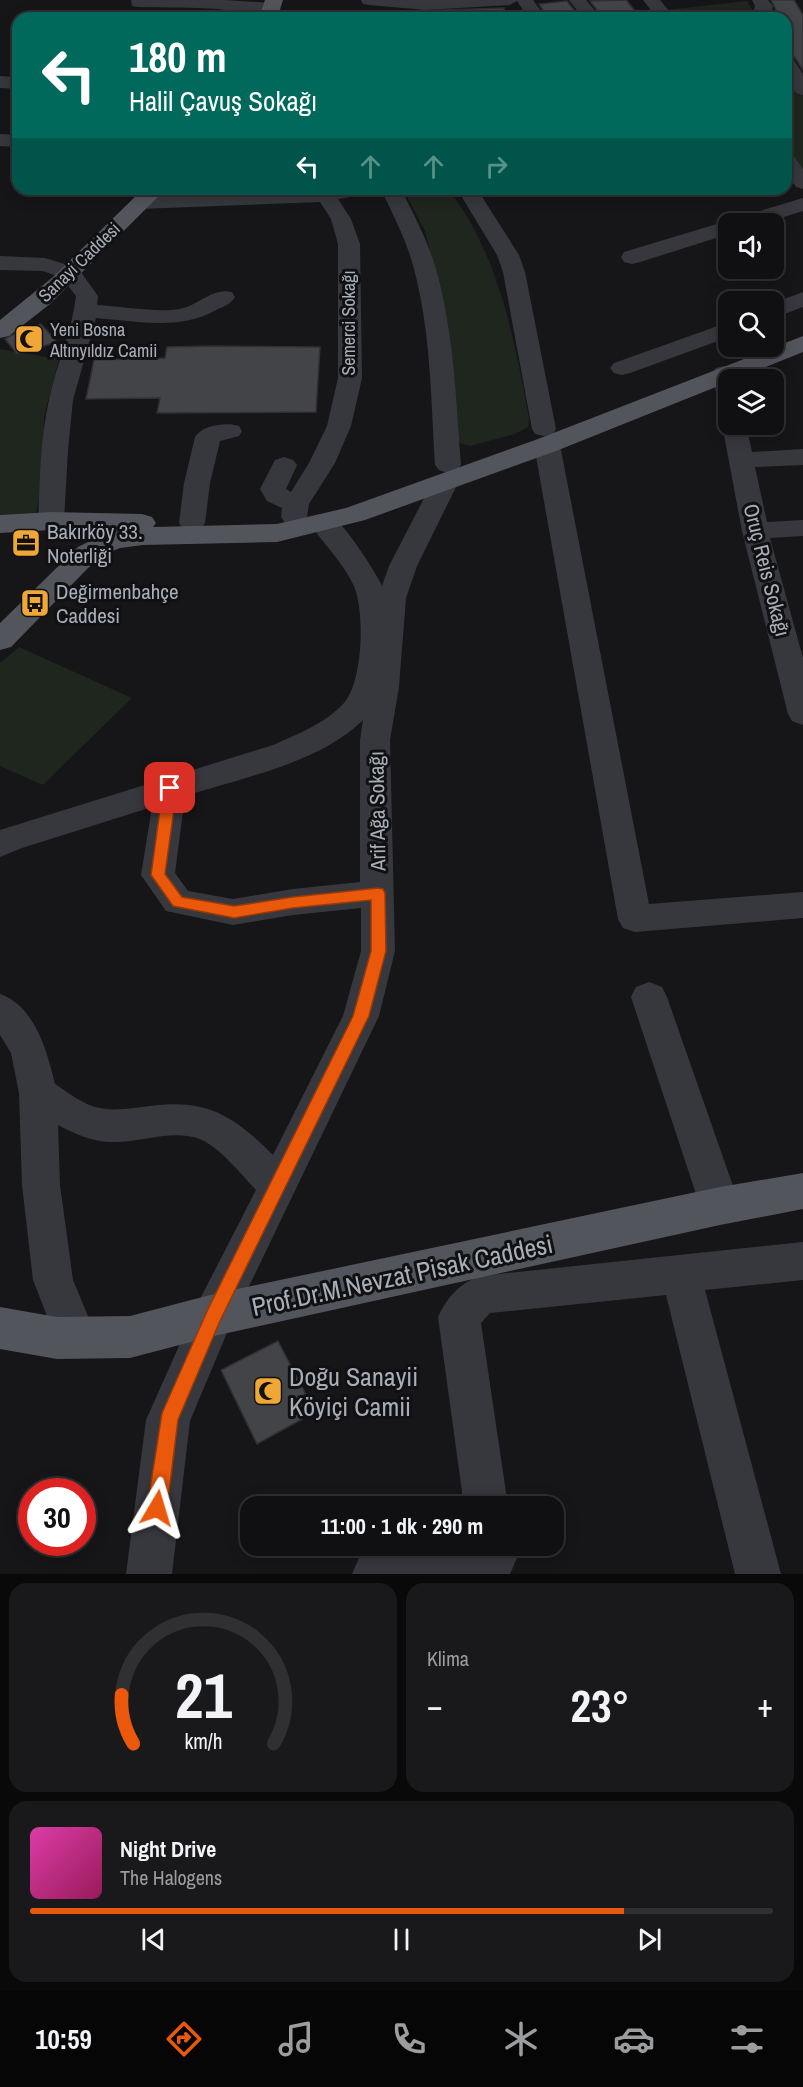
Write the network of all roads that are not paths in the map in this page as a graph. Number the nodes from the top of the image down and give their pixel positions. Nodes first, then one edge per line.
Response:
1 (369, 0) edge
2 (510, 0) edge
3 (577, 0) edge
4 (651, 0) edge
5 (138, 2) dead end
6 (463, 6) edge
7 (271, 9) edge
8 (395, 11) edge
9 (587, 12) edge
10 (661, 12) edge
11 (792, 71) edge
12 (803, 89) edge
13 (792, 167) edge
14 (803, 183) edge
15 (325, 195) joint
16 (394, 195) edge
17 (471, 195) edge
18 (147, 196) edge
19 (803, 204) edge
20 (774, 213) edge
21 (718, 230) edge
22 (632, 257) dead end
23 (0, 262) edge
24 (70, 273) junction
25 (224, 297) dead end
26 (803, 299) edge
27 (784, 307) edge
28 (86, 310) junction
29 (803, 322) edge
30 (6, 323) edge
31 (784, 330) edge
32 (718, 333) edge
33 (803, 343) edge
34 (656, 357) junction
35 (719, 357) edge
36 (622, 368) dead end
37 (756, 369) edge
38 (680, 374) junction
39 (718, 388) edge
40 (230, 431) dead end
41 (736, 435) edge
42 (545, 437) junction
43 (803, 458) edge
44 (741, 460) junction
45 (284, 465) dead end
46 (447, 473) junction
47 (304, 514) junction
48 (51, 522) junction
49 (0, 524) edge
50 (192, 524) junction
51 (803, 528) edge
52 (755, 531) junction
53 (67, 571) junction
54 (0, 640) edge
55 (803, 714) edge
56 (170, 788) junction
57 (0, 845) edge
58 (378, 893) junction
59 (803, 905) edge
60 (649, 997) dead end
61 (0, 1010) edge
62 (38, 1093) junction
63 (278, 1186) junction
64 (803, 1191) edge
65 (720, 1206) junction
66 (803, 1261) edge
67 (681, 1275) junction
68 (214, 1315) junction
69 (0, 1328) edge
70 (76, 1338) junction
71 (485, 1496) edge
72 (494, 1559) edge
73 (148, 1574) edge
74 (375, 1574) edge
75 (758, 1574) edge

1 - 8 street
2 - 6 street
3 - 9 street
4 - 10 street
5 - 7 street
6 - 8 street
11 - 12 street
13 - 14 street
15 - 18 street
15 - 47 street, Semerci Sokağı
16 - 46 street
17 - 42 street
18 - 24 main road, Sanayi Caddesi
19 - 20 street
21 - 22 street
23 - 24 street
24 - 28 street
24 - 30 main road, Sanayi Caddesi
25 - 28 street
26 - 27 street
28 - 48 street
29 - 31 main road
32 - 34 street
33 - 37 main road
34 - 36 street
34 - 38 street
35 - 38 main road
38 - 42 main road
39 - 42 main road
40 - 50 street
41 - 44 street, Oruç Reis Sokağı
42 - 46 main road
42 - 59 street
43 - 44 street
44 - 52 street, Oruç Reis Sokağı
45 - 47 street
46 - 47 main road
46 - 58 street, Arif Ağa Sokağı
47 - 50 main road
47 - 53 main road
47 - 56 street
48 - 49 main road
48 - 50 main road
48 - 53 main road
51 - 52 street
52 - 55 street, Oruç Reis Sokağı
53 - 54 main road
56 - 57 street
56 - 58 street
58 - 63 street, Arif Ağa Sokağı
60 - 65 street
61 - 62 street
62 - 63 street
62 - 70 street
63 - 68 street, Arif Ağa Sokağı
64 - 65 main road, Prof.Dr.M.Nevzat Pisak Caddesi
65 - 68 main road, Prof.Dr.M.Nevzat Pisak Caddesi
66 - 67 street
67 - 71 street
67 - 75 street
68 - 70 main road, Prof.Dr.M.Nevzat Pisak Caddesi
68 - 73 street, Arif Ağa Sokağı
69 - 70 main road, Prof.Dr.M.Nevzat Pisak Caddesi
72 - 74 street

